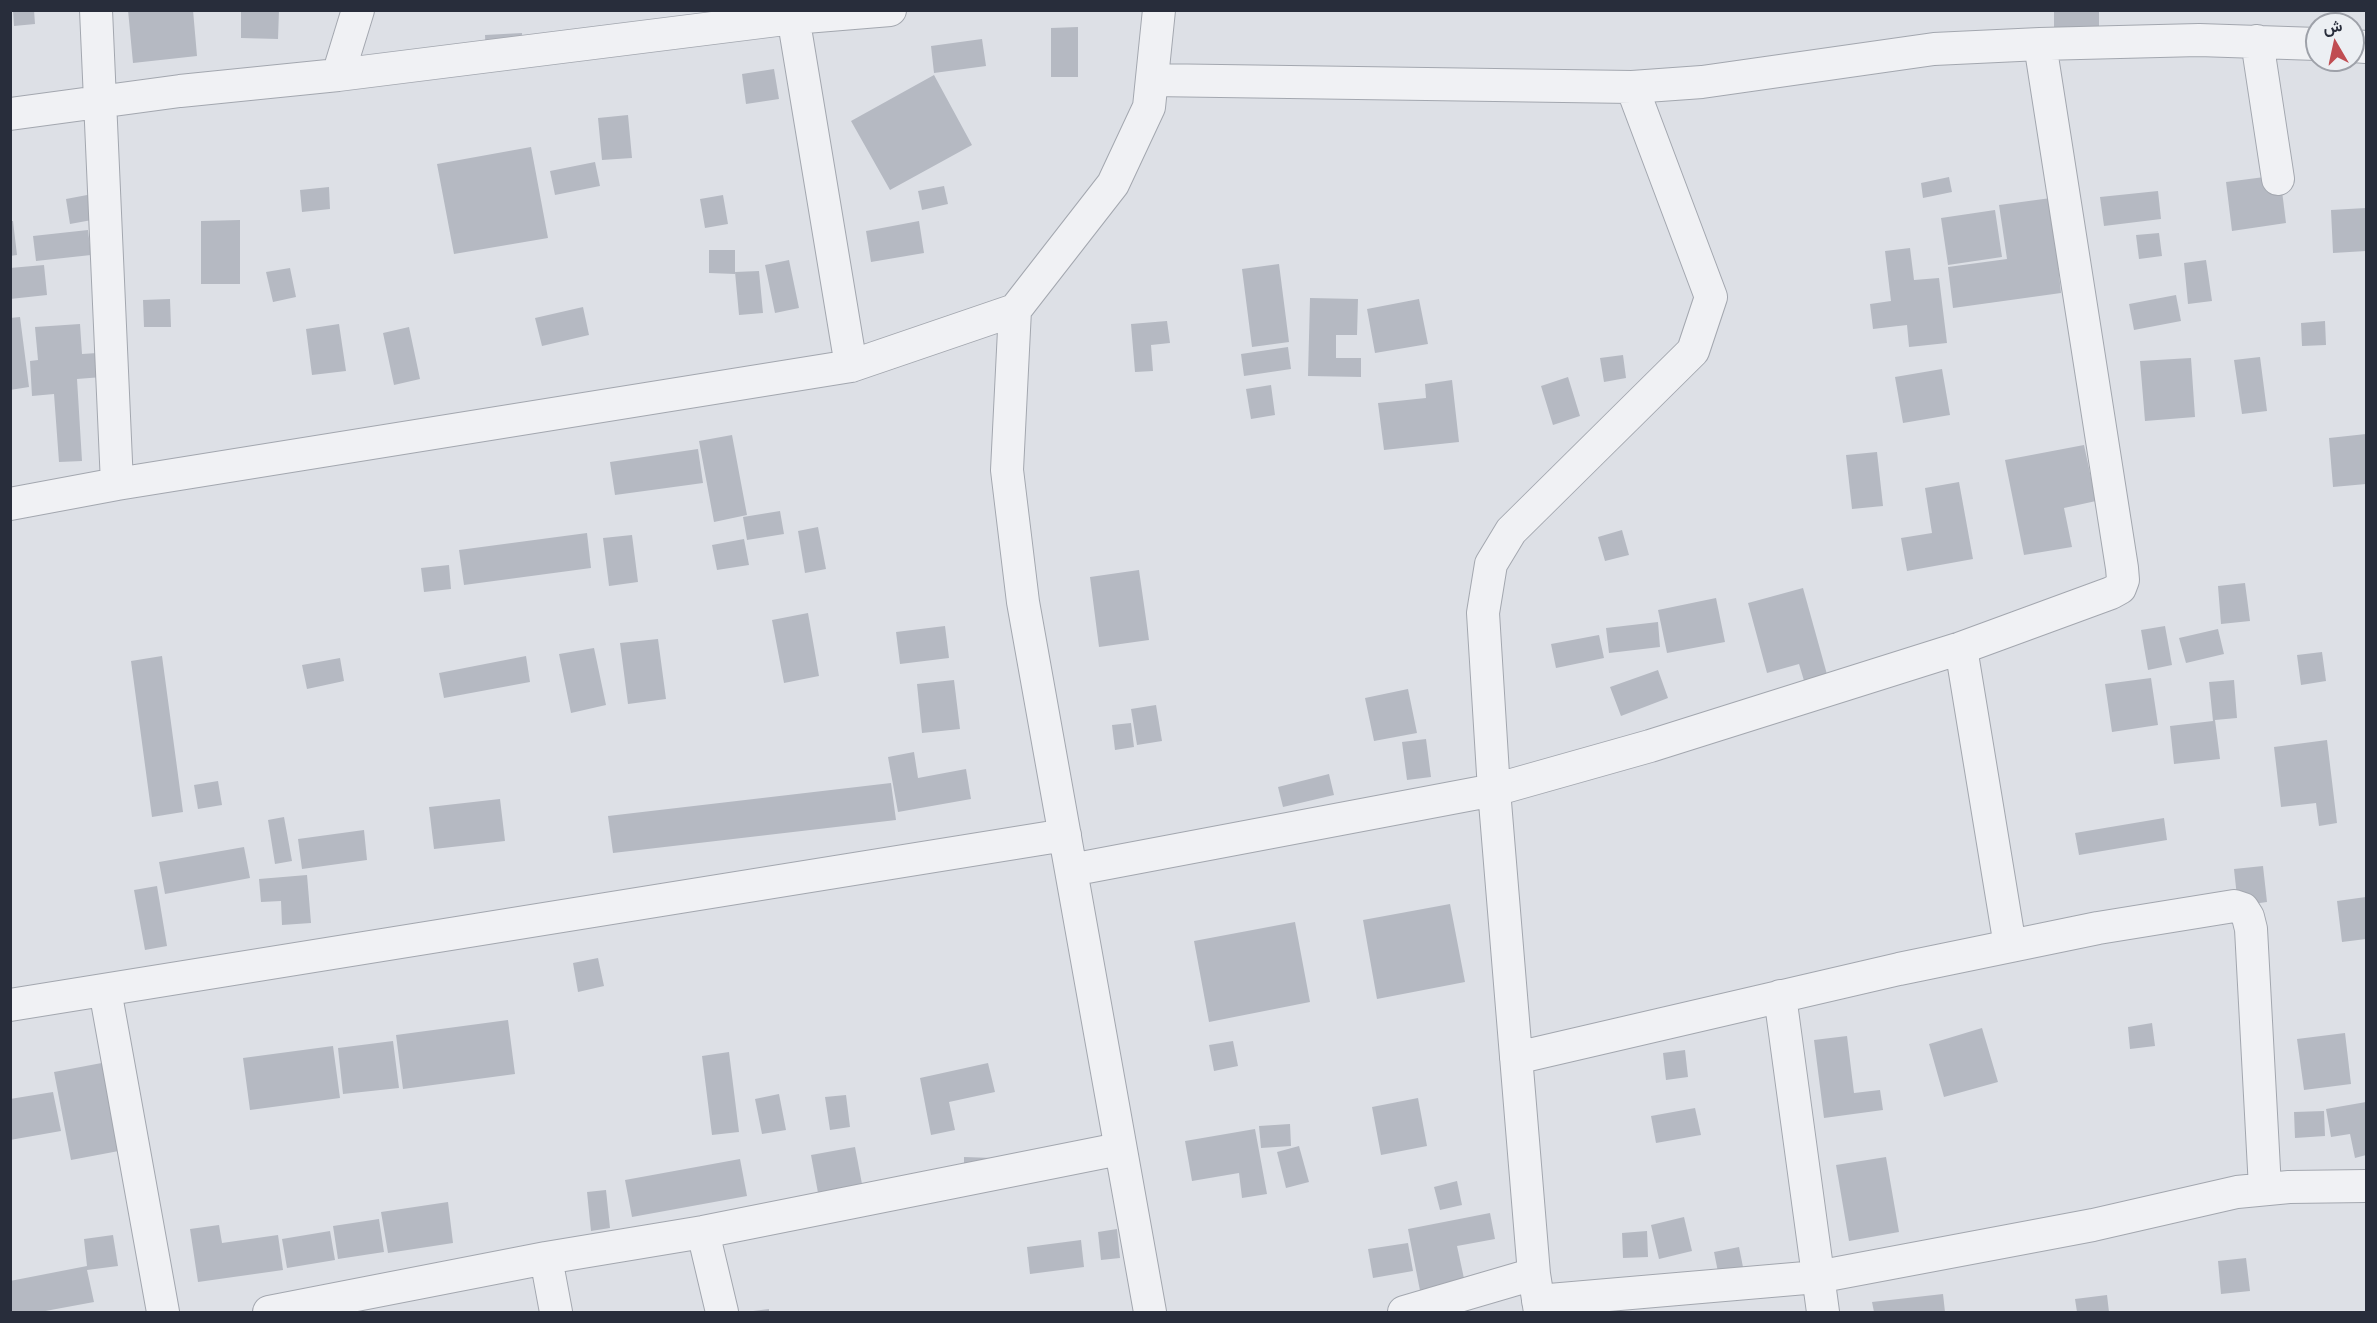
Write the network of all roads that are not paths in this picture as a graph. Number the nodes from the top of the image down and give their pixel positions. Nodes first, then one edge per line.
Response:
1 (96, 10) edge
2 (358, 10) edge
3 (890, 10) edge
4 (1159, 10) edge
5 (793, 14) edge
6 (2257, 41) junction
7 (2305, 43) edge
8 (2040, 44) junction
9 (338, 75) junction
10 (1152, 80) junction
11 (1632, 87) junction
12 (100, 101) junction
13 (10, 114) edge
14 (2278, 179) dead end
15 (1015, 310) junction
16 (851, 366) junction
17 (117, 484) junction
18 (10, 504) edge
19 (1961, 648) junction
20 (1494, 790) junction
21 (1065, 835) junction
22 (1071, 870) junction
23 (2010, 946) junction
24 (105, 990) junction
25 (1780, 996) junction
26 (10, 1005) edge
27 (1516, 1058) junction
28 (1119, 1149) junction
29 (2367, 1186) edge
30 (2265, 1188) junction
31 (703, 1232) junction
32 (546, 1258) junction
33 (1817, 1277) junction
34 (1537, 1296) edge
35 (163, 1312) edge
36 (269, 1312) edge
37 (556, 1312) edge
38 (722, 1312) edge
39 (1150, 1312) edge
40 (1404, 1312) edge
41 (1823, 1312) edge

1 - 12 street
2 - 9 street
3 - 5 street
4 - 10 street
5 - 9 street
5 - 16 street
6 - 7 street
6 - 8 street
6 - 14 street
8 - 11 street
8 - 19 street
9 - 12 street
10 - 11 street
10 - 15 street
11 - 20 street
12 - 13 street
12 - 17 street
15 - 16 street
15 - 21 street
16 - 17 street
17 - 18 street
19 - 20 street
19 - 23 street
20 - 22 street
20 - 27 street
21 - 22 street
21 - 24 street
22 - 28 street
23 - 25 street
23 - 30 street
24 - 26 street
24 - 35 street
25 - 27 street
25 - 33 street
27 - 34 street
28 - 31 street
28 - 39 street
29 - 30 street
30 - 33 street
31 - 32 street
31 - 38 street
32 - 36 street
32 - 37 street
33 - 34 street
33 - 41 street
34 - 40 street

